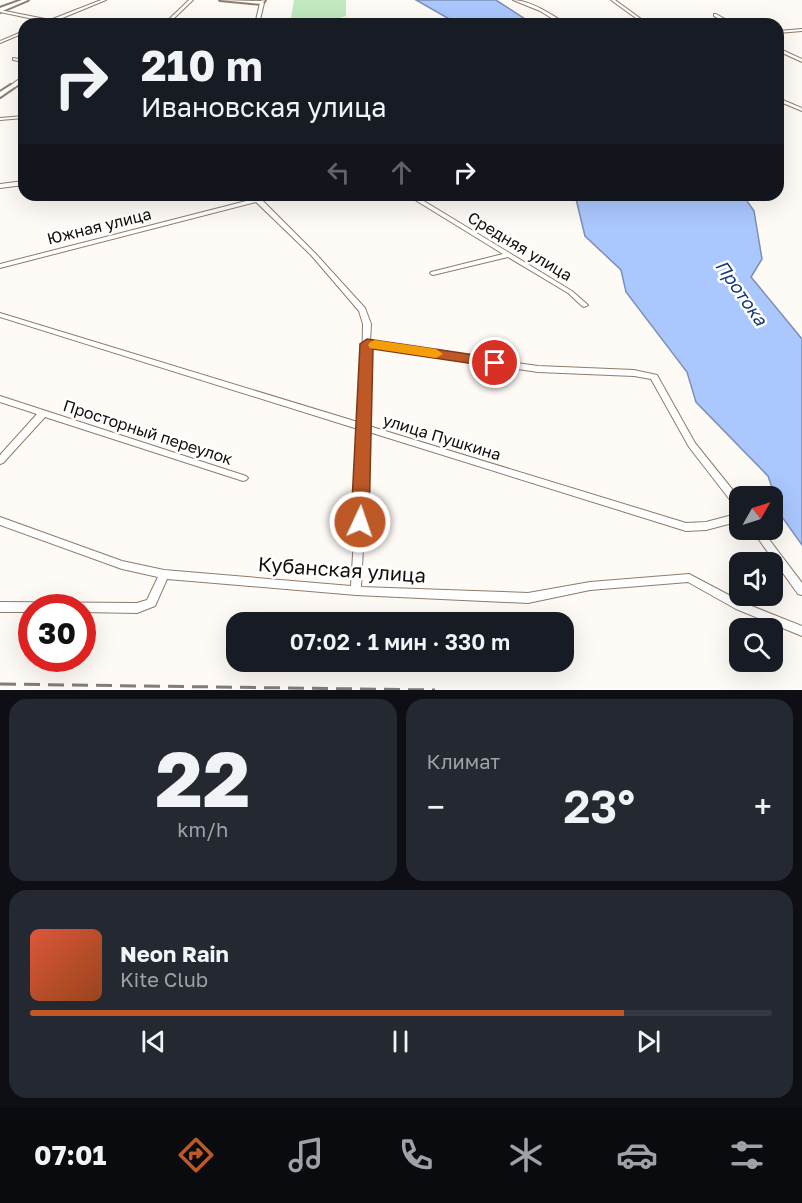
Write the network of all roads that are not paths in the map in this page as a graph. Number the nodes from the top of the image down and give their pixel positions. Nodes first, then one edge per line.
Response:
1 (26, 0) edge
2 (104, 0) edge
3 (191, 0) edge
4 (222, 0) edge
5 (515, 0) edge
6 (612, 0) edge
7 (262, 1) edge
8 (0, 10) edge
9 (715, 15) dead end
10 (37, 18) edge
11 (59, 18) edge
12 (172, 18) edge
13 (258, 18) edge
14 (554, 18) edge
15 (638, 18) edge
16 (721, 18) edge
17 (802, 30) edge
18 (784, 32) edge
19 (18, 34) edge
20 (0, 42) edge
21 (784, 52) edge
22 (14, 59) dead end
23 (18, 60) edge
24 (802, 61) edge
25 (18, 82) edge
26 (0, 83) edge
27 (13, 86) junction
28 (18, 86) edge
29 (0, 95) edge
30 (784, 102) edge
31 (802, 110) edge
32 (18, 118) edge
33 (0, 119) edge
34 (18, 184) edge
35 (0, 186) edge
36 (240, 201) edge
37 (259, 201) edge
38 (420, 201) edge
39 (509, 255) junction
40 (0, 266) edge
41 (433, 273) dead end
42 (584, 305) dead end
43 (0, 315) edge
44 (367, 344) junction
45 (0, 399) edge
46 (43, 413) junction
47 (365, 429) junction
48 (0, 461) edge
49 (243, 478) dead end
50 (729, 492) edge
51 (729, 520) edge
52 (0, 521) edge
53 (765, 540) edge
54 (164, 574) junction
55 (356, 591) junction
56 (802, 591) edge
57 (0, 607) edge
58 (802, 631) edge

1 - 8 street
2 - 11 street
3 - 12 street
4 - 7 street
5 - 14 street
6 - 15 street
7 - 13 street
8 - 10 street
9 - 16 street
17 - 18 street
19 - 20 street
21 - 24 street
22 - 23 street
25 - 27 street
26 - 27 street
27 - 28 street
27 - 29 street
30 - 31 street
32 - 33 street
34 - 35 street
36 - 40 street, Южная улица
37 - 44 street
38 - 39 street, Средняя улица
39 - 41 street
39 - 42 street, Средняя улица
43 - 47 street, улица Пушкина
44 - 47 street
44 - 50 street
45 - 46 street, Просторный переулок
46 - 48 street, Просторный переулок
46 - 49 street, Просторный переулок
47 - 51 street, улица Пушкина
47 - 55 street
52 - 54 street, Кубанская улица
53 - 56 street
54 - 55 street, Кубанская улица
54 - 57 street
55 - 58 street, Кубанская улица

